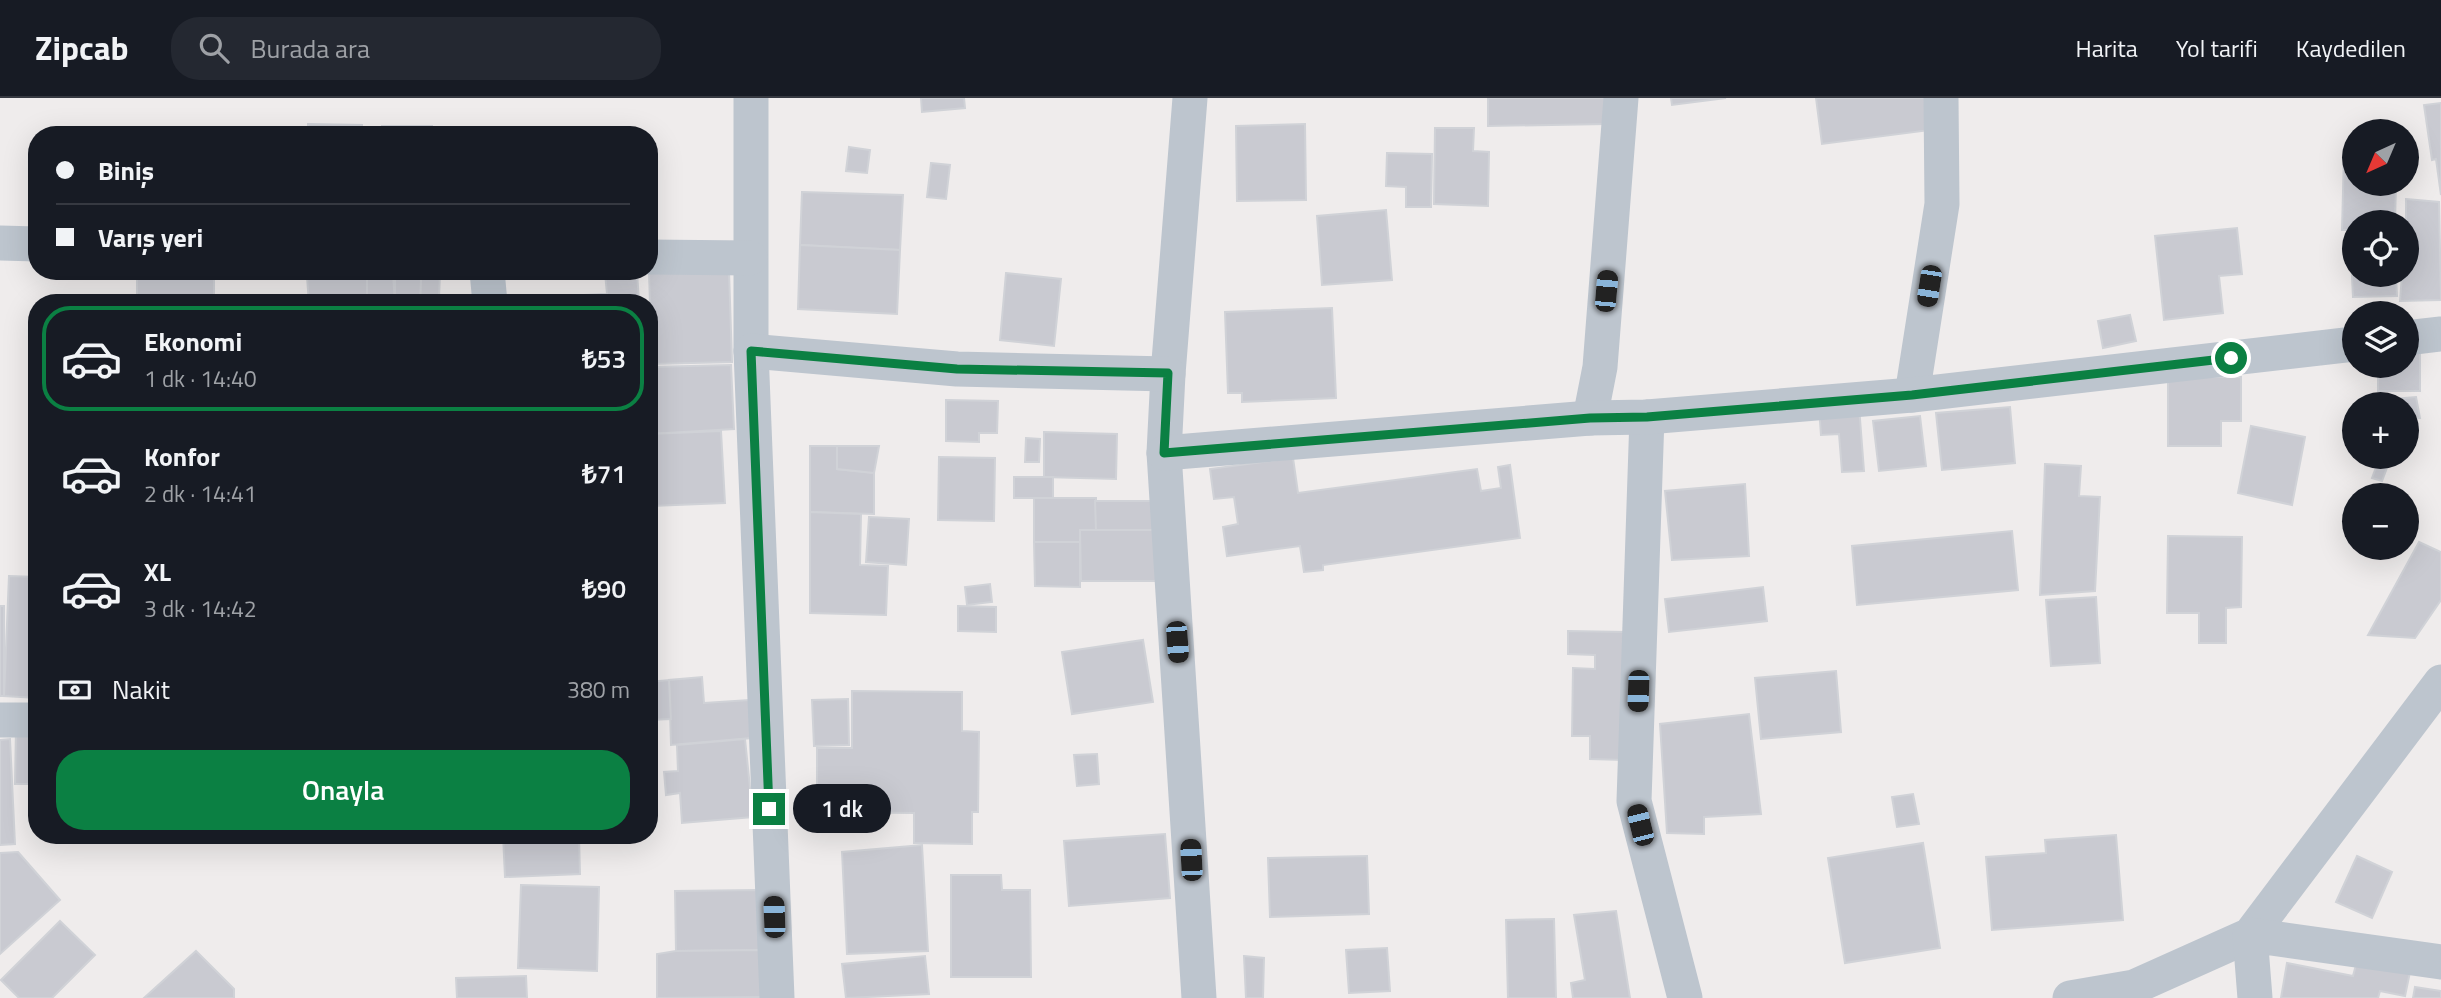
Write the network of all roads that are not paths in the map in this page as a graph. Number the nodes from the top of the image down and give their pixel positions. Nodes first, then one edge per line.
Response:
1 (751, 98) edge
2 (1190, 98) edge
3 (1620, 98) edge
4 (1941, 98) edge
5 (0, 243) edge
6 (28, 244) edge
7 (658, 257) edge
8 (750, 258) junction
9 (2441, 334) edge
10 (2419, 337) edge
11 (2342, 345) edge
12 (751, 351) junction
13 (1168, 373) junction
14 (1912, 395) junction
15 (1647, 417) junction
16 (1590, 418) junction
17 (1164, 453) junction
18 (2441, 682) edge
19 (0, 720) edge
20 (28, 720) edge
21 (2250, 935) junction
22 (2441, 962) edge
23 (777, 998) edge
24 (1199, 998) edge
25 (1685, 998) edge
26 (2070, 998) edge
27 (2255, 998) edge

1 - 8 street
2 - 13 street
3 - 16 street
4 - 14 street
5 - 6 street
7 - 8 street
8 - 12 street
9 - 10 street
11 - 14 street
12 - 13 street
12 - 23 street
13 - 17 street
14 - 15 street
15 - 16 street
15 - 25 street
16 - 17 street
17 - 24 street
18 - 21 street
19 - 20 street
21 - 22 street
21 - 26 street
21 - 27 street

